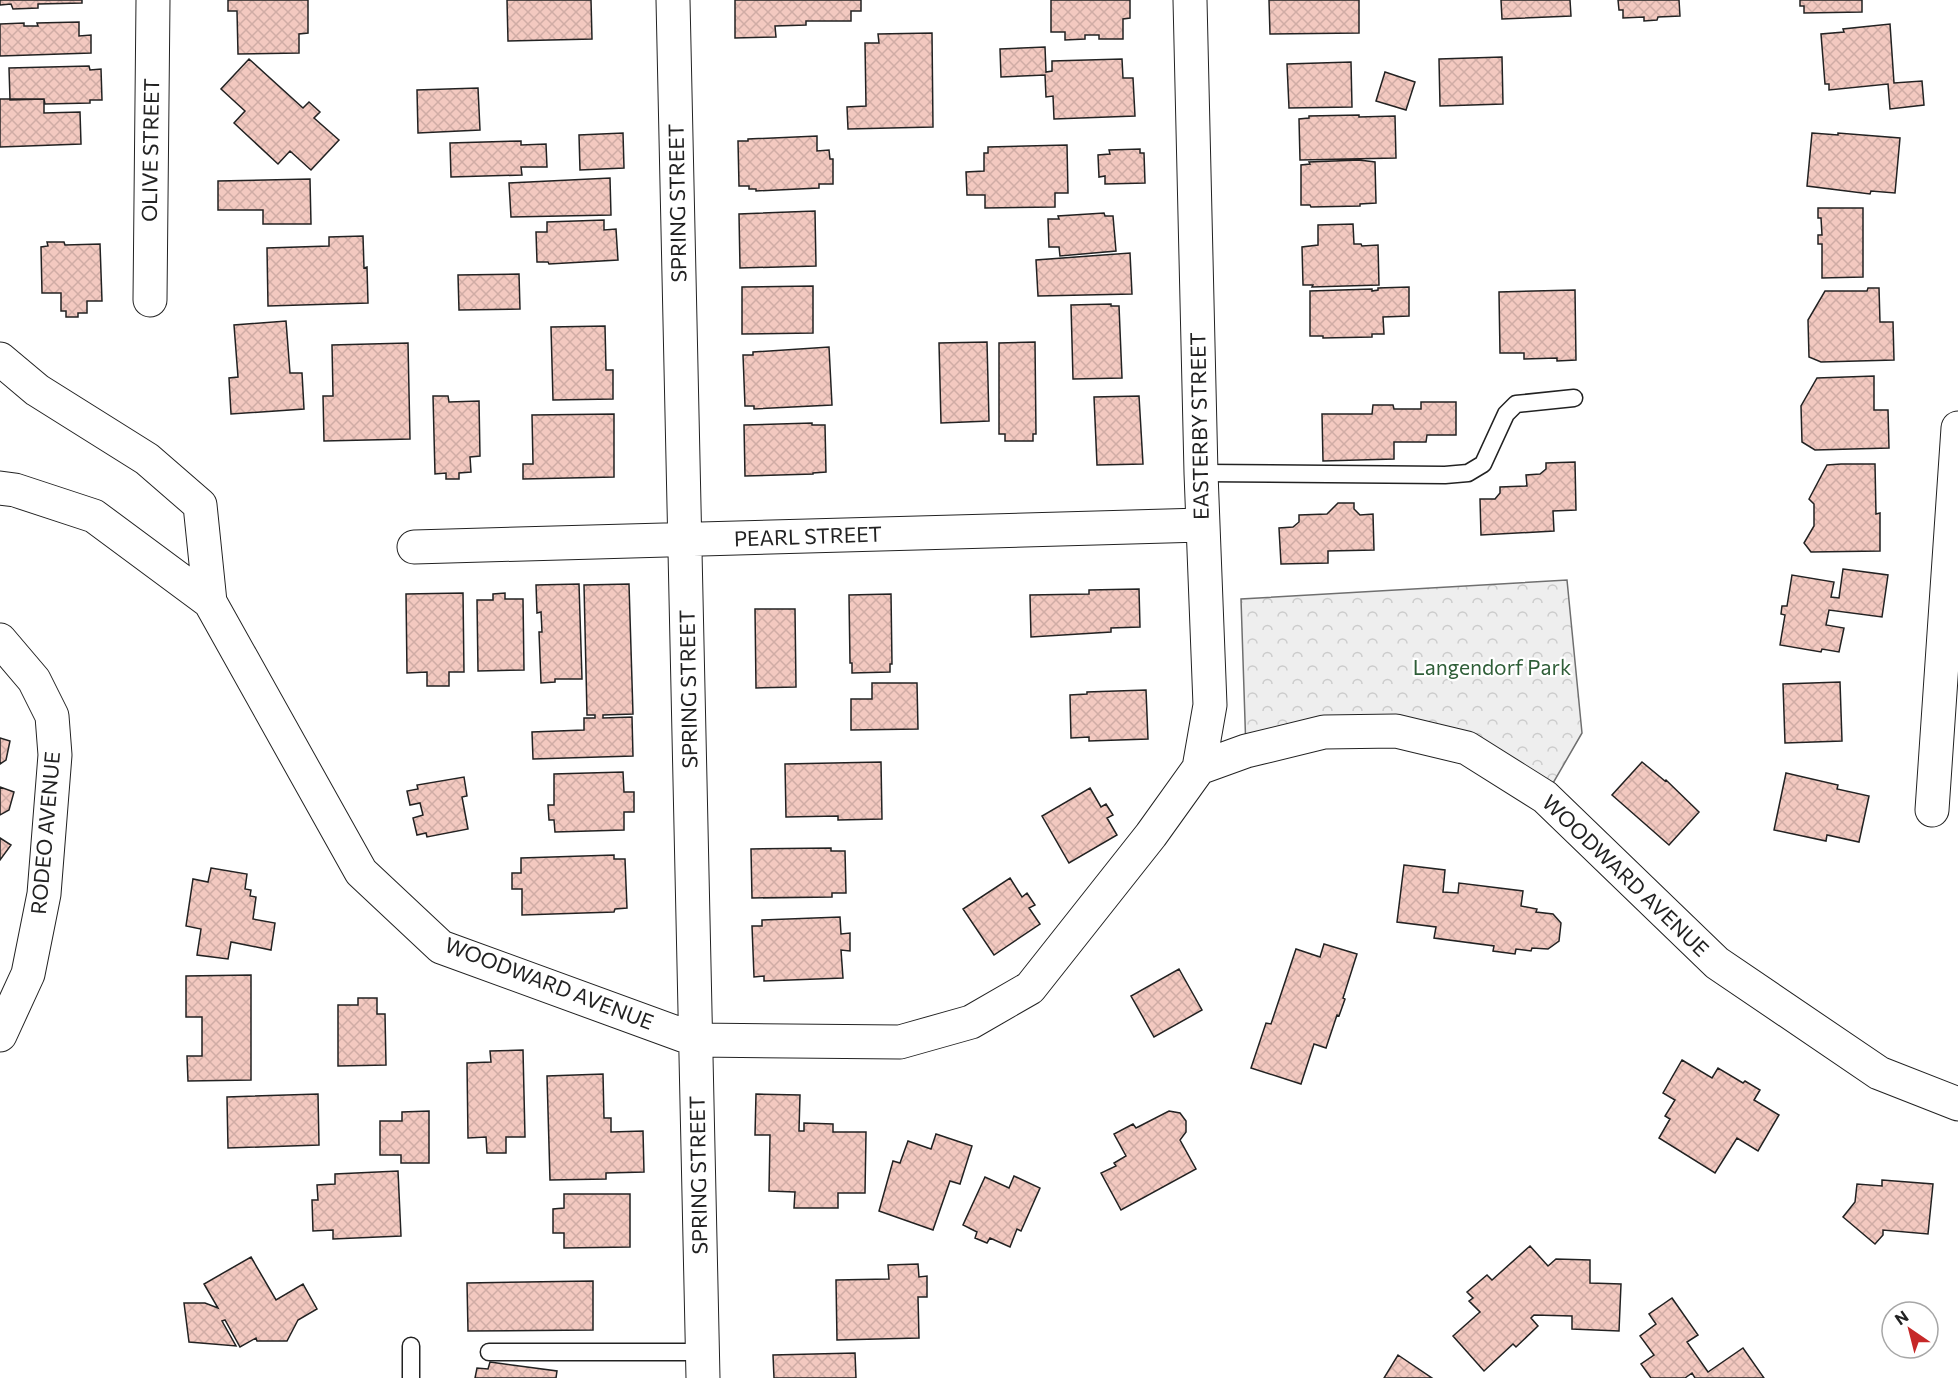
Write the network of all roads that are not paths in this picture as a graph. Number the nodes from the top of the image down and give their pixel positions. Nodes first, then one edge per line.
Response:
1 (153, 0) edge
2 (673, 0) edge
3 (1190, 0) edge
4 (150, 300) dead end
5 (0, 359) edge
6 (1574, 398) dead end
7 (1958, 428) edge
8 (1201, 473) junction
9 (0, 488) edge
10 (1203, 525) junction
11 (686, 540) junction
12 (414, 547) dead end
13 (210, 602) junction
14 (0, 640) edge
15 (1199, 768) junction
16 (1932, 810) dead end
17 (1151, 835) joint
18 (0, 1035) edge
19 (696, 1040) junction
20 (1958, 1104) edge
21 (411, 1346) dead end
22 (489, 1352) dead end
23 (703, 1365) edge
24 (411, 1378) edge

1 - 4 street, OLIVE STREET
2 - 11 street, SPRING STREET
3 - 8 street, EASTERBY STREET
5 - 13 street, WOODWARD AVENUE
6 - 8 lane
7 - 16 street
8 - 10 street, EASTERBY STREET
9 - 13 street
10 - 11 street, PEARL STREET
10 - 15 street, EASTERBY STREET
11 - 12 street, PEARL STREET
11 - 19 street, SPRING STREET
13 - 19 street, WOODWARD AVENUE
14 - 18 street, RODEO AVENUE
15 - 17 street, EASTERBY STREET
15 - 20 street, WOODWARD AVENUE
17 - 19 street, WOODWARD AVENUE
19 - 23 street, SPRING STREET
21 - 24 lane
22 - 23 lane

